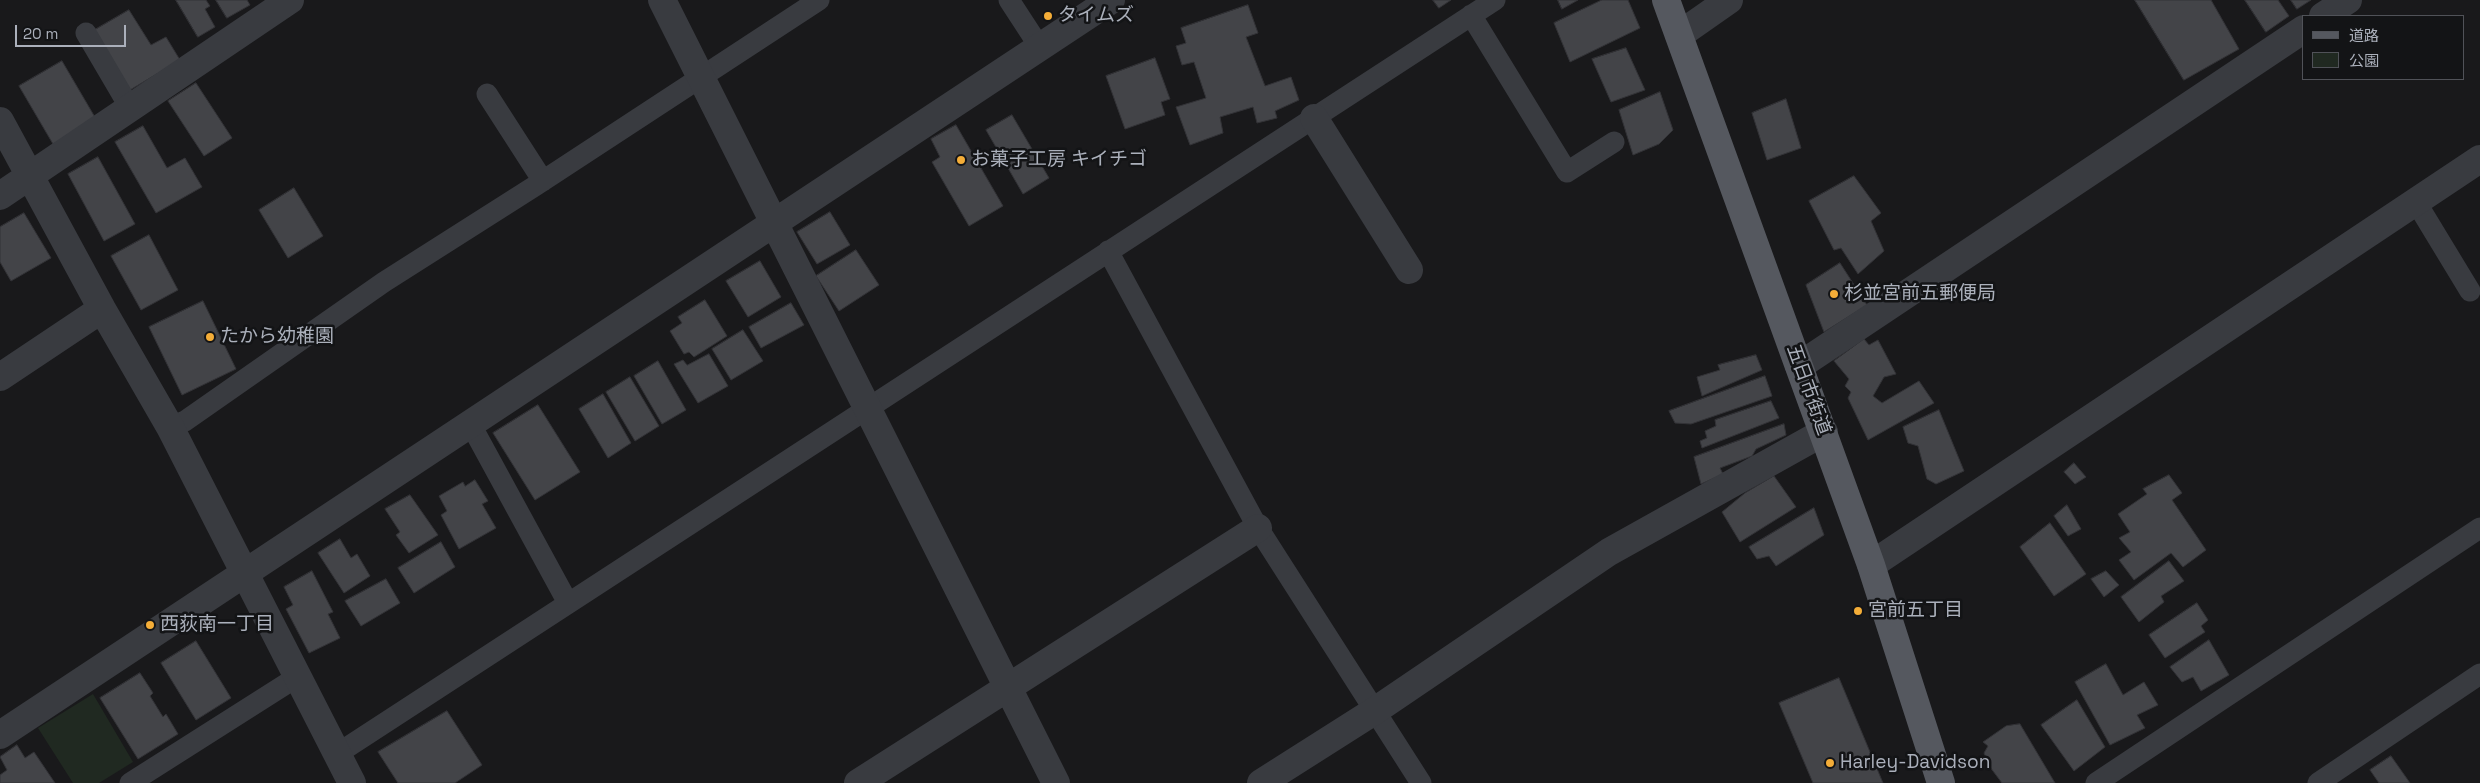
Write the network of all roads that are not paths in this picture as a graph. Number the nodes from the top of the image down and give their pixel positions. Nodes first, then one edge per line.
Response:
1 (290, 0) edge
2 (662, 0) edge
3 (819, 0) edge
4 (1009, 0) edge
5 (1111, 0) edge
6 (1495, 0) edge
7 (1666, 0) edge
8 (1729, 0) edge
9 (2348, 0) edge
10 (2325, 15) edge
11 (1471, 16) junction
12 (2302, 30) edge
13 (86, 33) dead end
14 (1679, 35) junction
15 (1039, 46) junction
16 (700, 76) junction
17 (487, 94) dead end
18 (130, 108) junction
19 (1314, 118) junction
20 (0, 121) edge
21 (1614, 142) dead end
22 (2480, 159) edge
23 (30, 176) junction
24 (543, 181) junction
25 (0, 196) edge
26 (2416, 202) junction
27 (774, 224) junction
28 (1108, 252) junction
29 (1409, 270) dead end
30 (2470, 291) dead end
31 (102, 309) junction
32 (1800, 366) junction
33 (0, 377) edge
34 (867, 408) junction
35 (471, 424) junction
36 (170, 426) junction
37 (1824, 432) junction
38 (1258, 528) junction
39 (2480, 528) edge
40 (1871, 565) junction
41 (244, 575) junction
42 (568, 603) junction
43 (2480, 674) edge
44 (297, 677) junction
45 (1007, 688) junction
46 (1376, 710) junction
47 (0, 735) edge
48 (337, 754) junction
49 (130, 783) edge
50 (352, 783) edge
51 (858, 783) edge
52 (1056, 783) edge
53 (1261, 783) edge
54 (1421, 783) edge
55 (1941, 783) edge
56 (2096, 783) edge
57 (2318, 783) edge

1 - 18 street
2 - 16 street
3 - 16 lane
4 - 15 lane
5 - 15 street
6 - 11 lane
7 - 14 main road, 五日市街道
8 - 14 street
9 - 10 street
11 - 19 lane
11 - 21 lane
12 - 32 street
13 - 18 lane
14 - 32 main road, 五日市街道
15 - 27 street
16 - 24 lane
16 - 27 street
17 - 24 lane
18 - 23 street
19 - 28 lane
19 - 29 street
20 - 23 street
22 - 26 street
23 - 25 street
23 - 31 street
24 - 36 lane
26 - 30 lane
26 - 40 street
27 - 34 street
27 - 35 street
28 - 34 lane
28 - 38 lane
31 - 33 street
31 - 36 street
32 - 37 main road, 五日市街道
34 - 42 lane
34 - 45 street
35 - 41 street
35 - 42 lane
36 - 41 street
37 - 40 main road, 五日市街道
37 - 46 street
38 - 45 street
38 - 46 lane
39 - 56 lane
40 - 55 main road, 五日市街道
41 - 44 street
41 - 47 street
42 - 48 lane
43 - 57 lane
44 - 48 street
44 - 49 lane
45 - 51 street
45 - 52 street
46 - 53 street
46 - 54 lane
48 - 50 street

